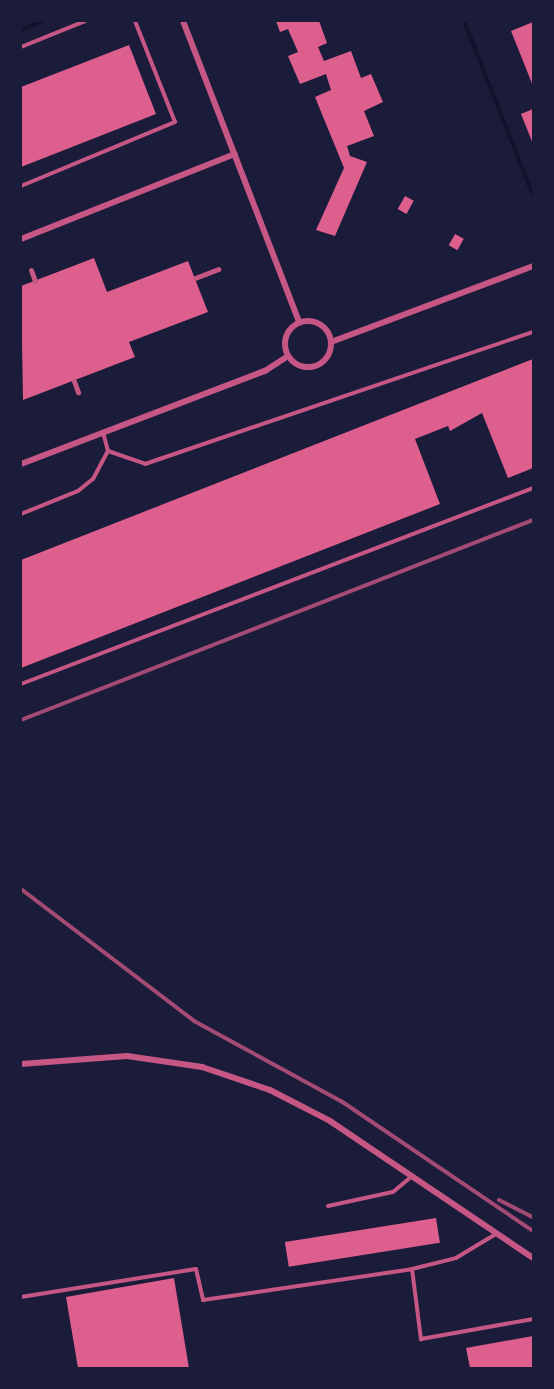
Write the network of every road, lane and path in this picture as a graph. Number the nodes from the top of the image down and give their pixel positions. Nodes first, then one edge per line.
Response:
1 (85, 21) edge
2 (135, 21) edge
3 (183, 21) edge
4 (21, 47) edge
5 (235, 154) junction
6 (21, 186) edge
7 (21, 238) edge
8 (533, 266) edge
9 (218, 269) dead end
10 (31, 270) dead end
11 (195, 278) dead end
12 (35, 281) dead end
13 (299, 322) junction
14 (533, 332) edge
15 (331, 342) junction
16 (288, 356) junction
17 (74, 381) dead end
18 (78, 392) dead end
19 (102, 431) junction
20 (108, 451) junction
21 (21, 464) edge
22 (533, 488) edge
23 (21, 514) edge
24 (21, 684) edge
25 (21, 1064) edge
26 (412, 1176) junction
27 (328, 1206) dead end
28 (497, 1233) junction
29 (533, 1258) edge
30 (412, 1269) junction
31 (21, 1297) edge
32 (533, 1319) edge

1 - 4 lane
2 - 6 lane
3 - 5 street
5 - 7 street
5 - 13 street
8 - 15 street
9 - 11 street
10 - 12 street
13 - 15 street
13 - 16 street
14 - 20 lane
15 - 16 street
16 - 19 street
17 - 18 street
19 - 20 lane
19 - 21 street
20 - 23 lane
22 - 24 lane
25 - 26 street
26 - 27 lane
26 - 28 street
28 - 29 street
28 - 30 lane
30 - 31 lane
30 - 32 lane

